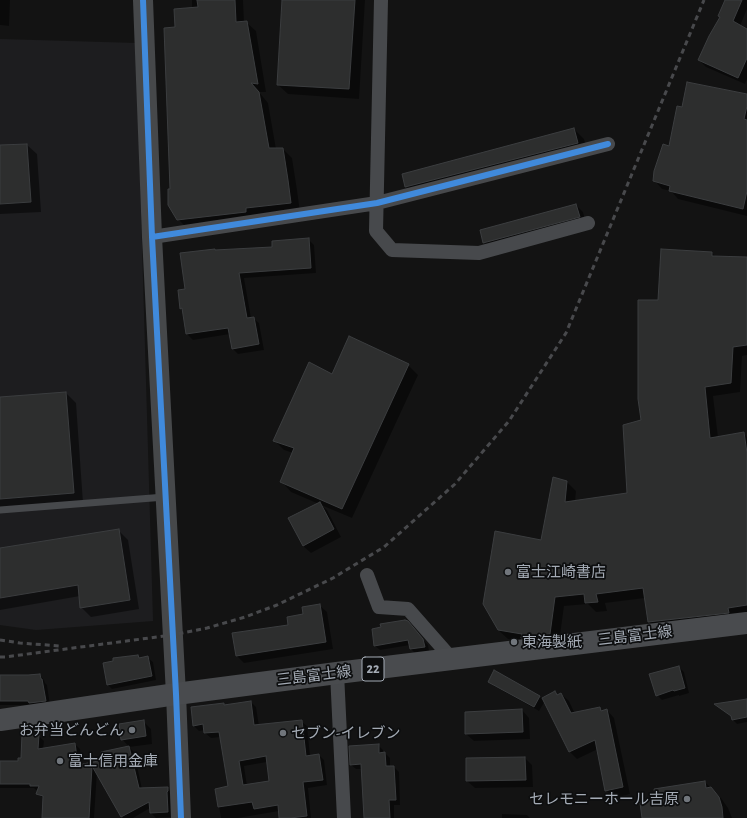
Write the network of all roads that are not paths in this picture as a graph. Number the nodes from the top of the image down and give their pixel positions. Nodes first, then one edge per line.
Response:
1 (143, 0) edge
2 (381, 0) edge
3 (608, 144) dead end
4 (377, 203) junction
5 (588, 223) dead end
6 (152, 238) junction
7 (165, 497) junction
8 (0, 510) edge
9 (367, 575) dead end
10 (747, 623) edge
11 (452, 659) junction
12 (337, 673) junction
13 (176, 694) junction
14 (0, 720) edge
15 (181, 818) edge
16 (344, 818) edge

1 - 6 street
2 - 4 street
3 - 4 street
4 - 5 street
4 - 6 street
6 - 7 street
7 - 8 lane
7 - 13 street
9 - 11 street
10 - 11 main road, 三島富士線 / 22
11 - 12 main road, 三島富士線 / 22
12 - 13 main road, 三島富士線 / 22
12 - 16 street
13 - 14 main road, 三島富士線 / 22
13 - 15 street

